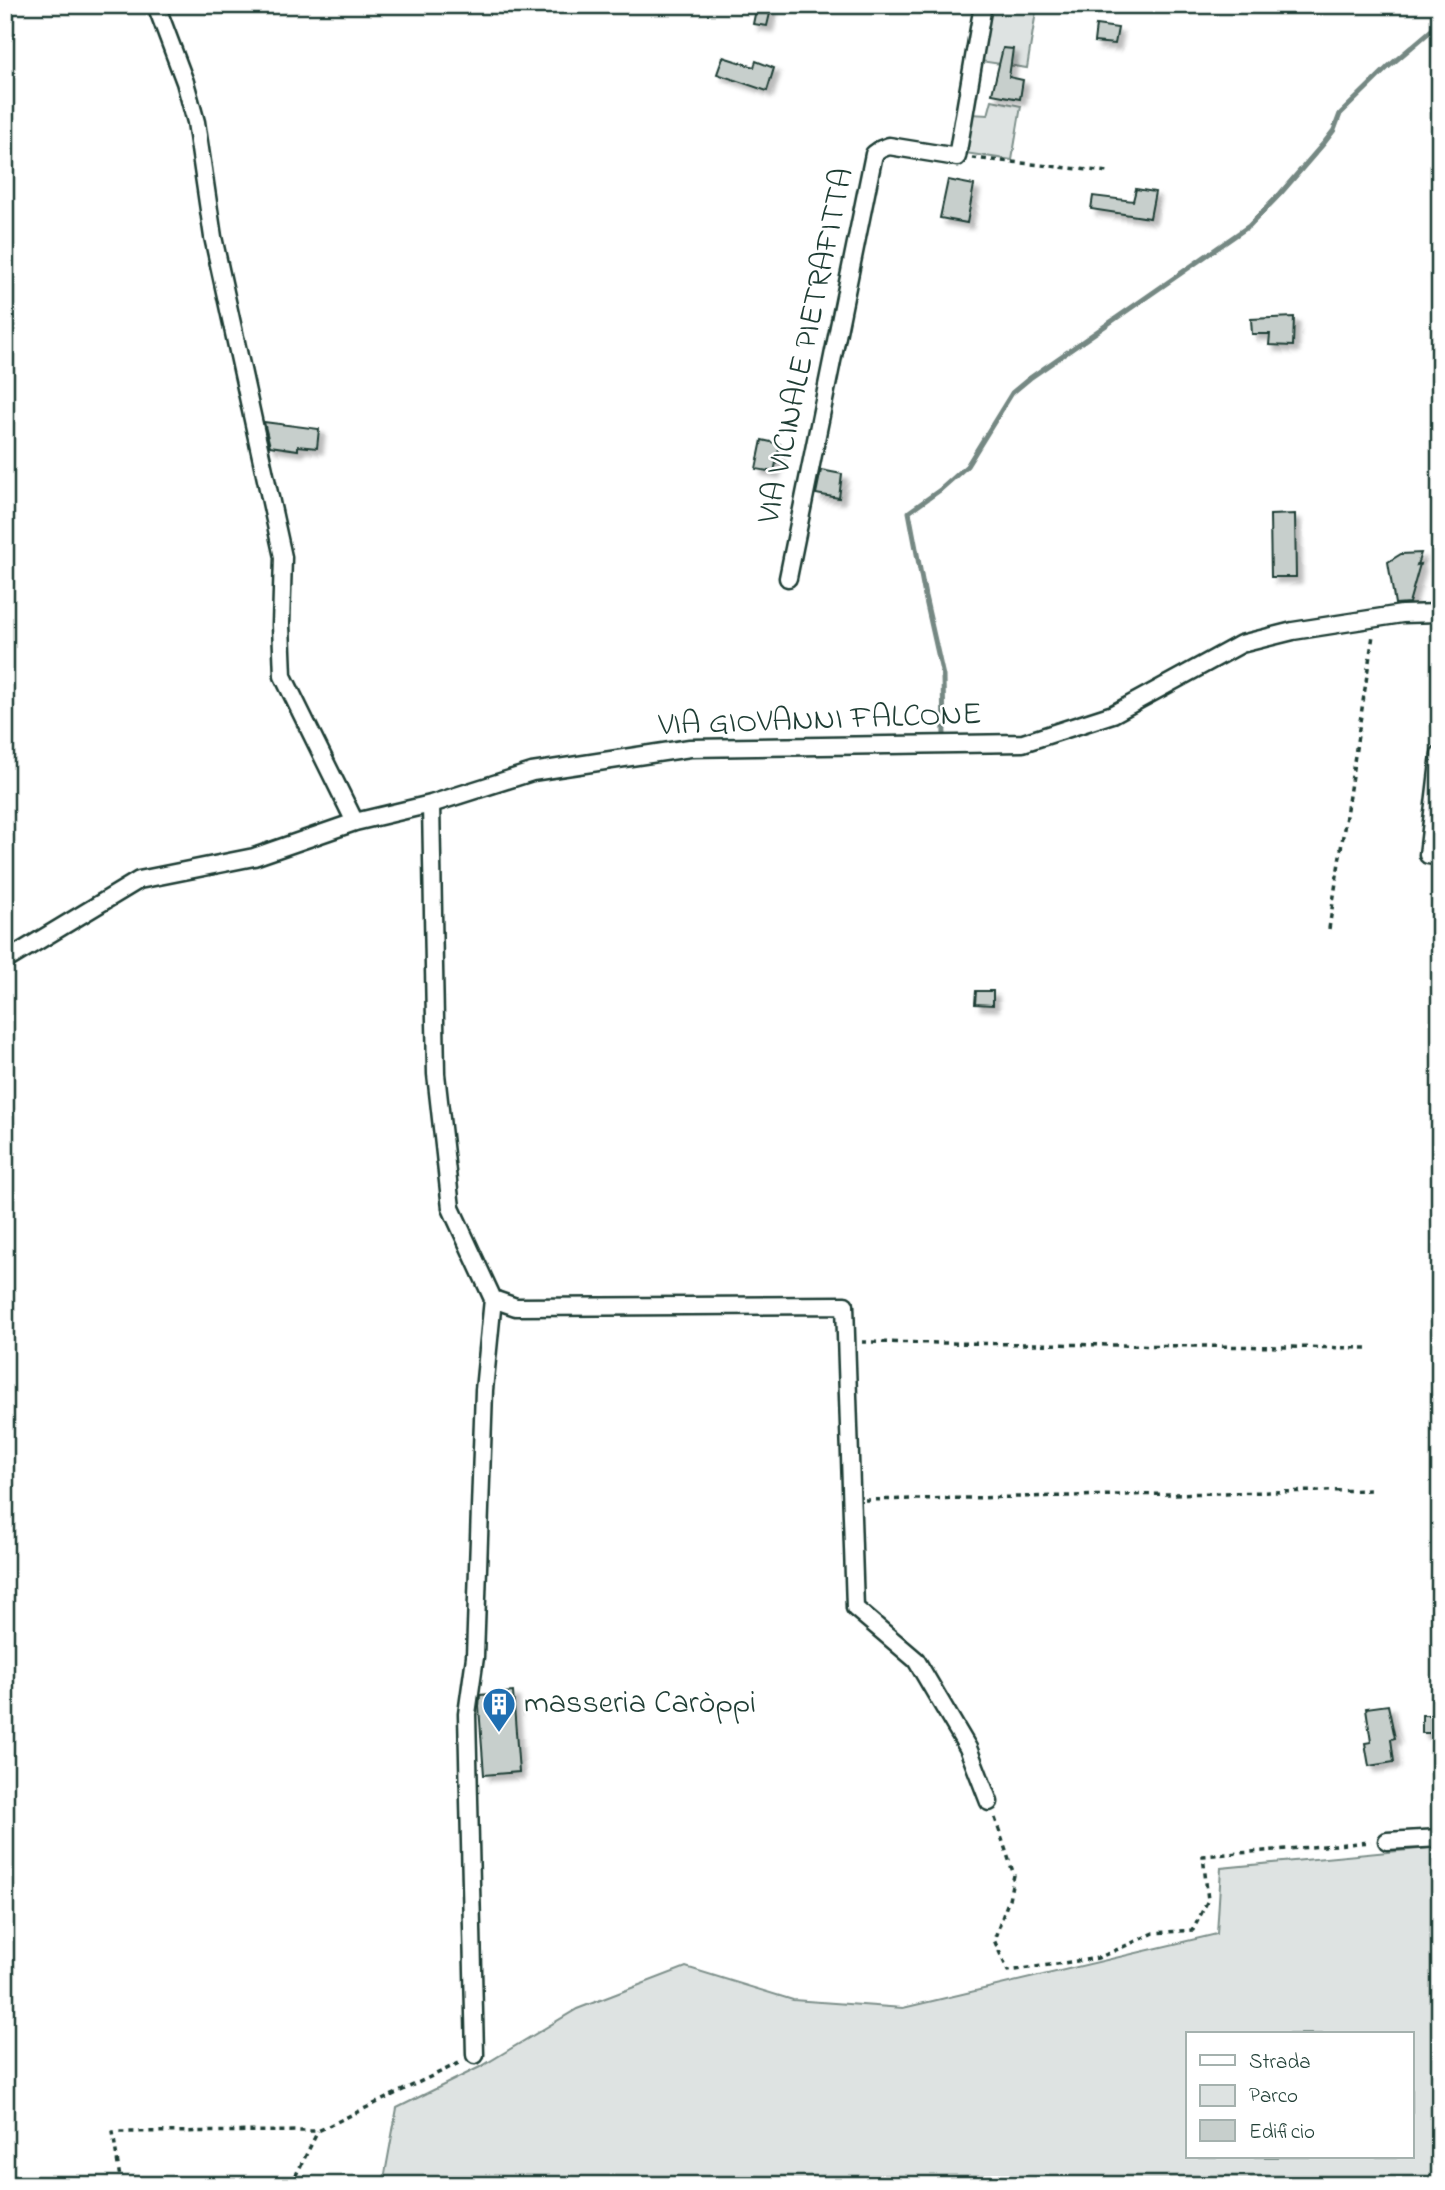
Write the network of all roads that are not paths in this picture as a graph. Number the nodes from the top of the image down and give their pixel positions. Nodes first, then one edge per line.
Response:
1 (156, 5) edge
2 (983, 5) edge
3 (788, 578) dead end
4 (1440, 613) edge
5 (1440, 754) edge
6 (431, 804) junction
7 (355, 822) junction
8 (1440, 857) edge
9 (5, 961) edge
10 (494, 1299) junction
11 (989, 1802) road end
12 (1440, 1838) edge
13 (1387, 1841) road end
14 (475, 2055) road end

1 - 7 street
2 - 3 street, VIA VICINALE PIETRAFITTA
4 - 6 street, VIA GIOVANNI FALCONE
5 - 8 street
6 - 7 street, VIA GIOVANNI FALCONE
6 - 10 street
7 - 9 street, VIA GIOVANNI FALCONE
10 - 11 street
10 - 14 street
12 - 13 street

